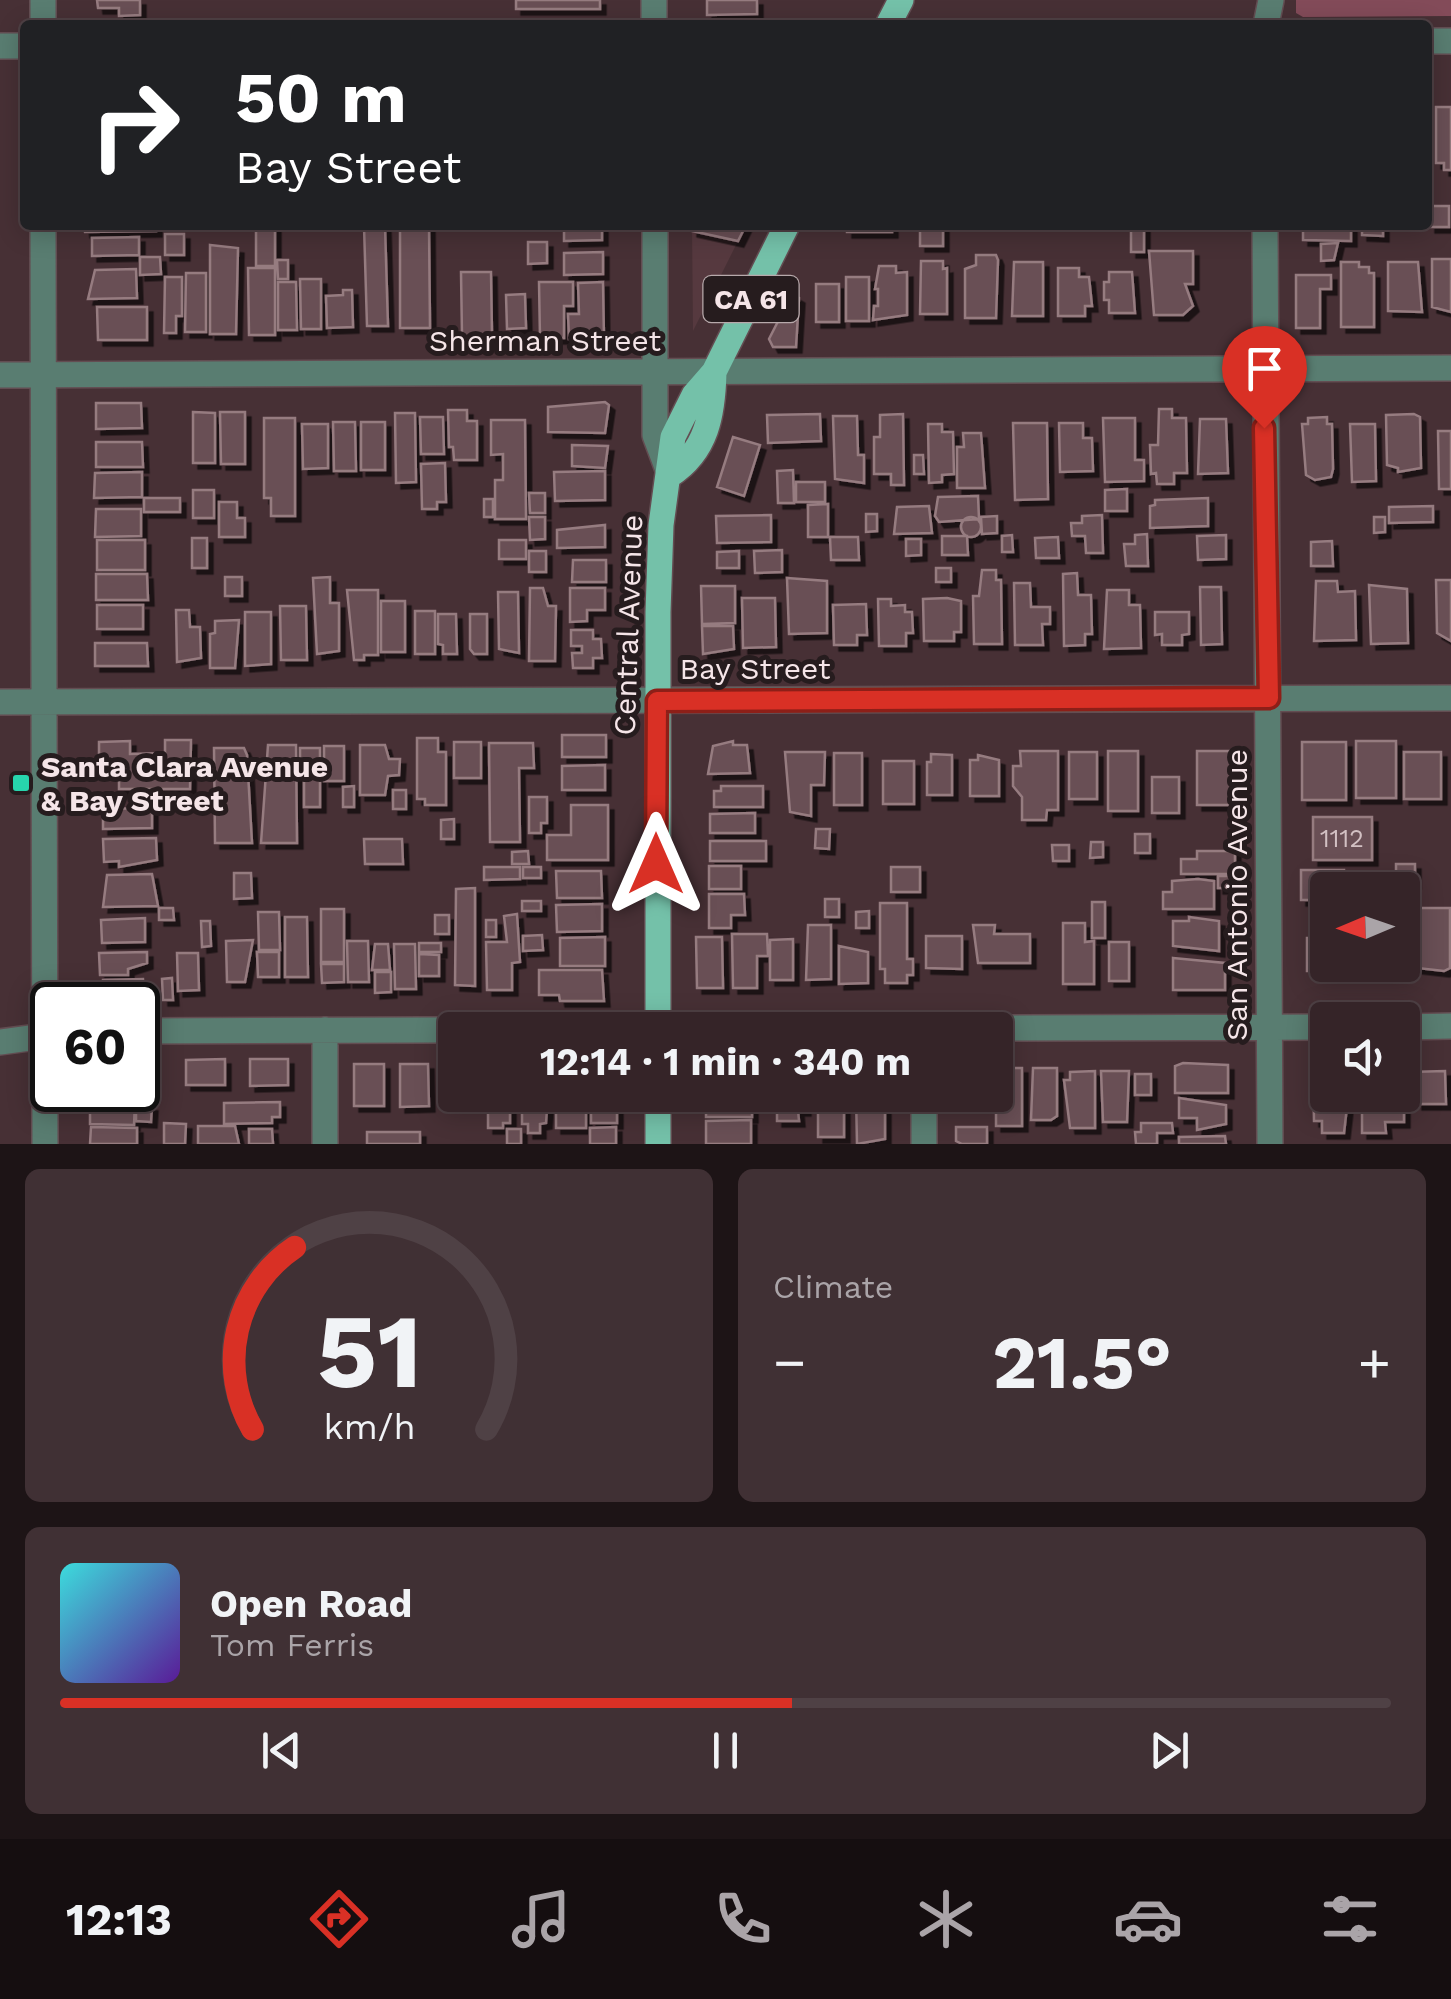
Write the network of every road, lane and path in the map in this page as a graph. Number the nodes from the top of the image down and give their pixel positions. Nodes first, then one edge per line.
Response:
1 (44, 230) edge
2 (655, 230) edge
3 (785, 230) edge
4 (1265, 230) edge
5 (1451, 368) edge
6 (1265, 370) junction
7 (656, 372) junction
8 (714, 372) junction
9 (0, 375) edge
10 (44, 375) junction
11 (670, 474) junction
12 (1269, 698) junction
13 (1451, 698) edge
14 (657, 701) junction
15 (0, 702) edge
16 (46, 702) junction
17 (49, 982) edge
18 (658, 1012) edge
19 (1420, 1026) edge
20 (1451, 1026) edge
21 (1310, 1027) edge
22 (1268, 1028) junction
23 (1013, 1029) edge
24 (324, 1030) junction
25 (438, 1030) edge
26 (160, 1031) edge
27 (30, 1038) edge
28 (0, 1042) edge
29 (46, 1112) edge
30 (658, 1112) edge
31 (924, 1112) edge
32 (45, 1144) edge
33 (325, 1144) edge
34 (658, 1144) edge
35 (924, 1144) edge
36 (1270, 1144) edge

1 - 10 street
2 - 7 street, Central Avenue
3 - 8 main road, CA 61
4 - 6 street, San Antonio Avenue
5 - 6 street, Sherman Street
6 - 8 street, Sherman Street
6 - 12 street, San Antonio Avenue
7 - 8 street, Sherman Street
7 - 10 street, Sherman Street
7 - 11 street, Central Avenue
8 - 11 main road, CA 61
9 - 10 street, Sherman Street
10 - 16 street
11 - 14 main road, Central Avenue
12 - 13 street, Bay Street
12 - 14 street, Bay Street
12 - 22 street, San Antonio Avenue
14 - 16 street, Bay Street
14 - 18 main road, Central Avenue
15 - 16 street, Bay Street
16 - 17 street
19 - 20 street
21 - 22 street
22 - 23 street
22 - 36 street, San Antonio Avenue
24 - 25 street
24 - 26 street
24 - 33 street
27 - 28 street
29 - 32 street
30 - 34 main road
31 - 35 street

